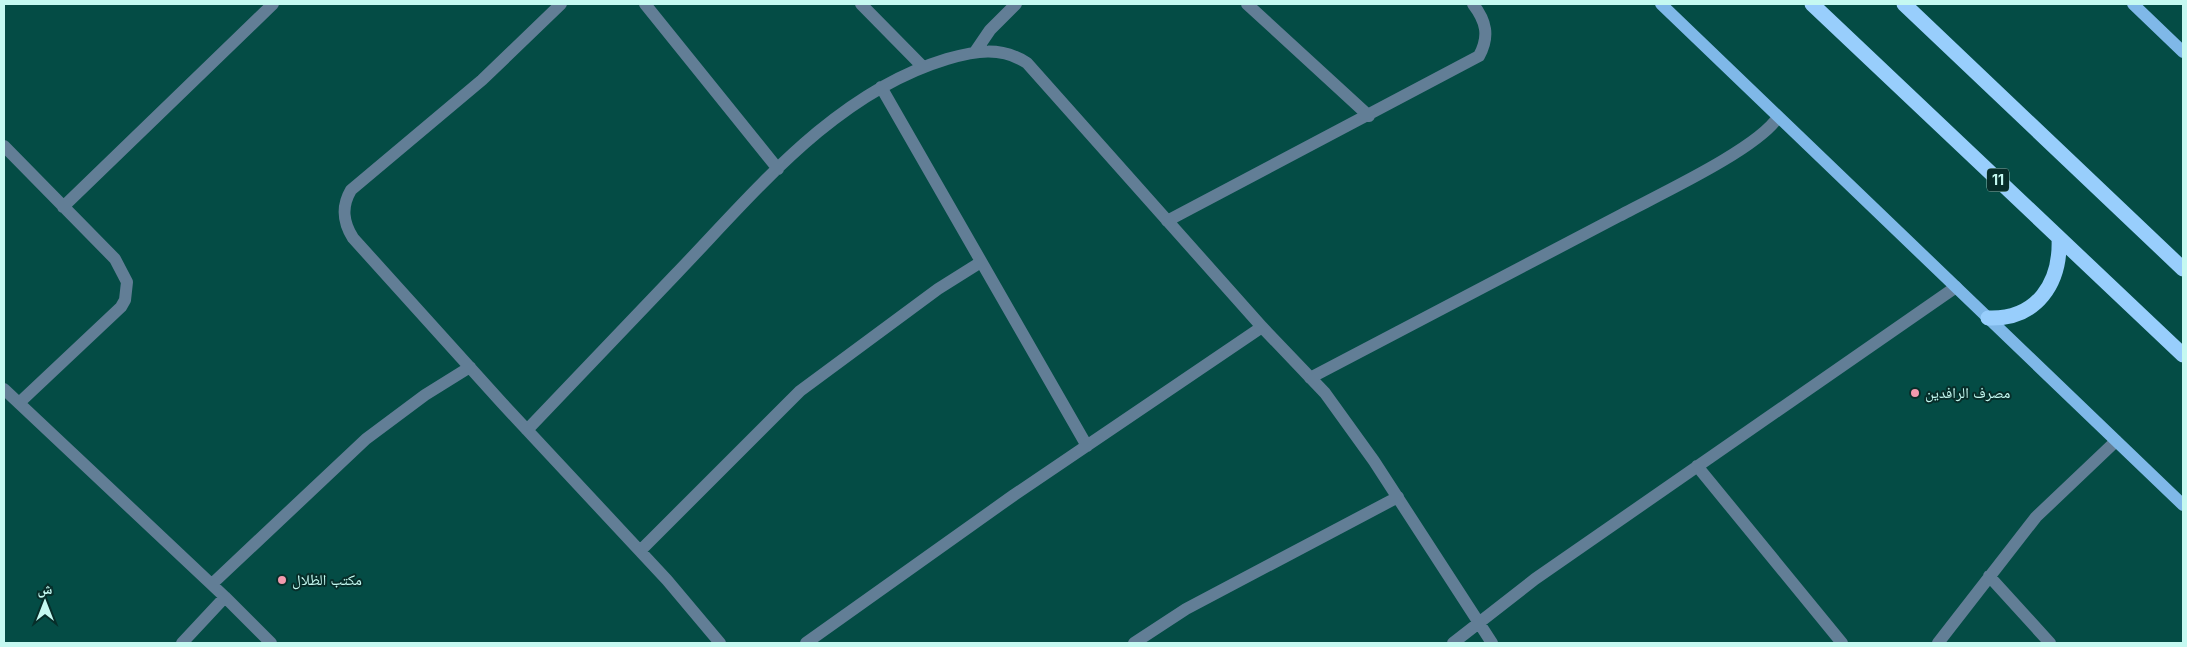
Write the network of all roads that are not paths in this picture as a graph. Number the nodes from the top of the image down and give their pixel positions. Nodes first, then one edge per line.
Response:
1 (273, 4) edge
2 (561, 4) edge
3 (861, 4) edge
4 (1016, 4) edge
5 (1247, 4) edge
6 (1473, 4) edge
7 (1661, 4) edge
8 (1812, 4) edge
9 (1904, 4) edge
10 (2132, 4) edge
11 (648, 5) edge
12 (976, 52) junction
13 (2183, 52) edge
14 (923, 67) junction
15 (882, 87) junction
16 (1369, 116) junction
17 (1778, 117) junction
18 (4, 146) edge
19 (778, 169) junction
20 (63, 207) junction
21 (1168, 221) junction
22 (2059, 238) junction
23 (981, 262) junction
24 (2183, 269) edge
25 (1956, 287) junction
26 (1988, 318) junction
27 (1262, 327) junction
28 (2183, 356) edge
29 (470, 367) junction
30 (1310, 378) junction
31 (4, 389) edge
32 (19, 403) junction
33 (527, 430) junction
34 (2116, 441) junction
35 (1087, 446) junction
36 (1697, 466) junction
37 (1398, 497) junction
38 (2183, 505) edge
39 (640, 551) junction
40 (1989, 576) junction
41 (212, 584) junction
42 (225, 597) junction
43 (1479, 623) junction
44 (182, 643) edge
45 (270, 643) edge
46 (720, 643) edge
47 (806, 643) edge
48 (1134, 643) edge
49 (1453, 643) edge
50 (1492, 643) edge
51 (1842, 643) edge
52 (1938, 643) edge
53 (2050, 643) edge

1 - 20 street
2 - 29 street
3 - 14 street
4 - 12 street
5 - 16 street
6 - 16 street
7 - 17 main road
8 - 22 highway, 11
9 - 24 highway
10 - 13 main road
11 - 19 street
12 - 14 street
12 - 21 street
14 - 15 street
15 - 19 street
15 - 23 street
16 - 21 street
17 - 25 main road
17 - 30 street
18 - 20 street
19 - 33 street
20 - 32 street
21 - 27 street
22 - 26 highway
22 - 28 highway, 11
23 - 35 street
23 - 39 street
25 - 26 main road
25 - 36 street
26 - 34 main road
27 - 30 street
27 - 35 street
29 - 33 street
29 - 41 street
30 - 37 street
31 - 32 street
32 - 41 street
33 - 39 street
34 - 38 main road
34 - 40 street
35 - 47 street
36 - 43 street
36 - 51 street
37 - 43 street
37 - 48 street
39 - 46 street
40 - 52 street
40 - 53 street
41 - 42 street
42 - 44 street
42 - 45 street
43 - 49 street
43 - 50 street

